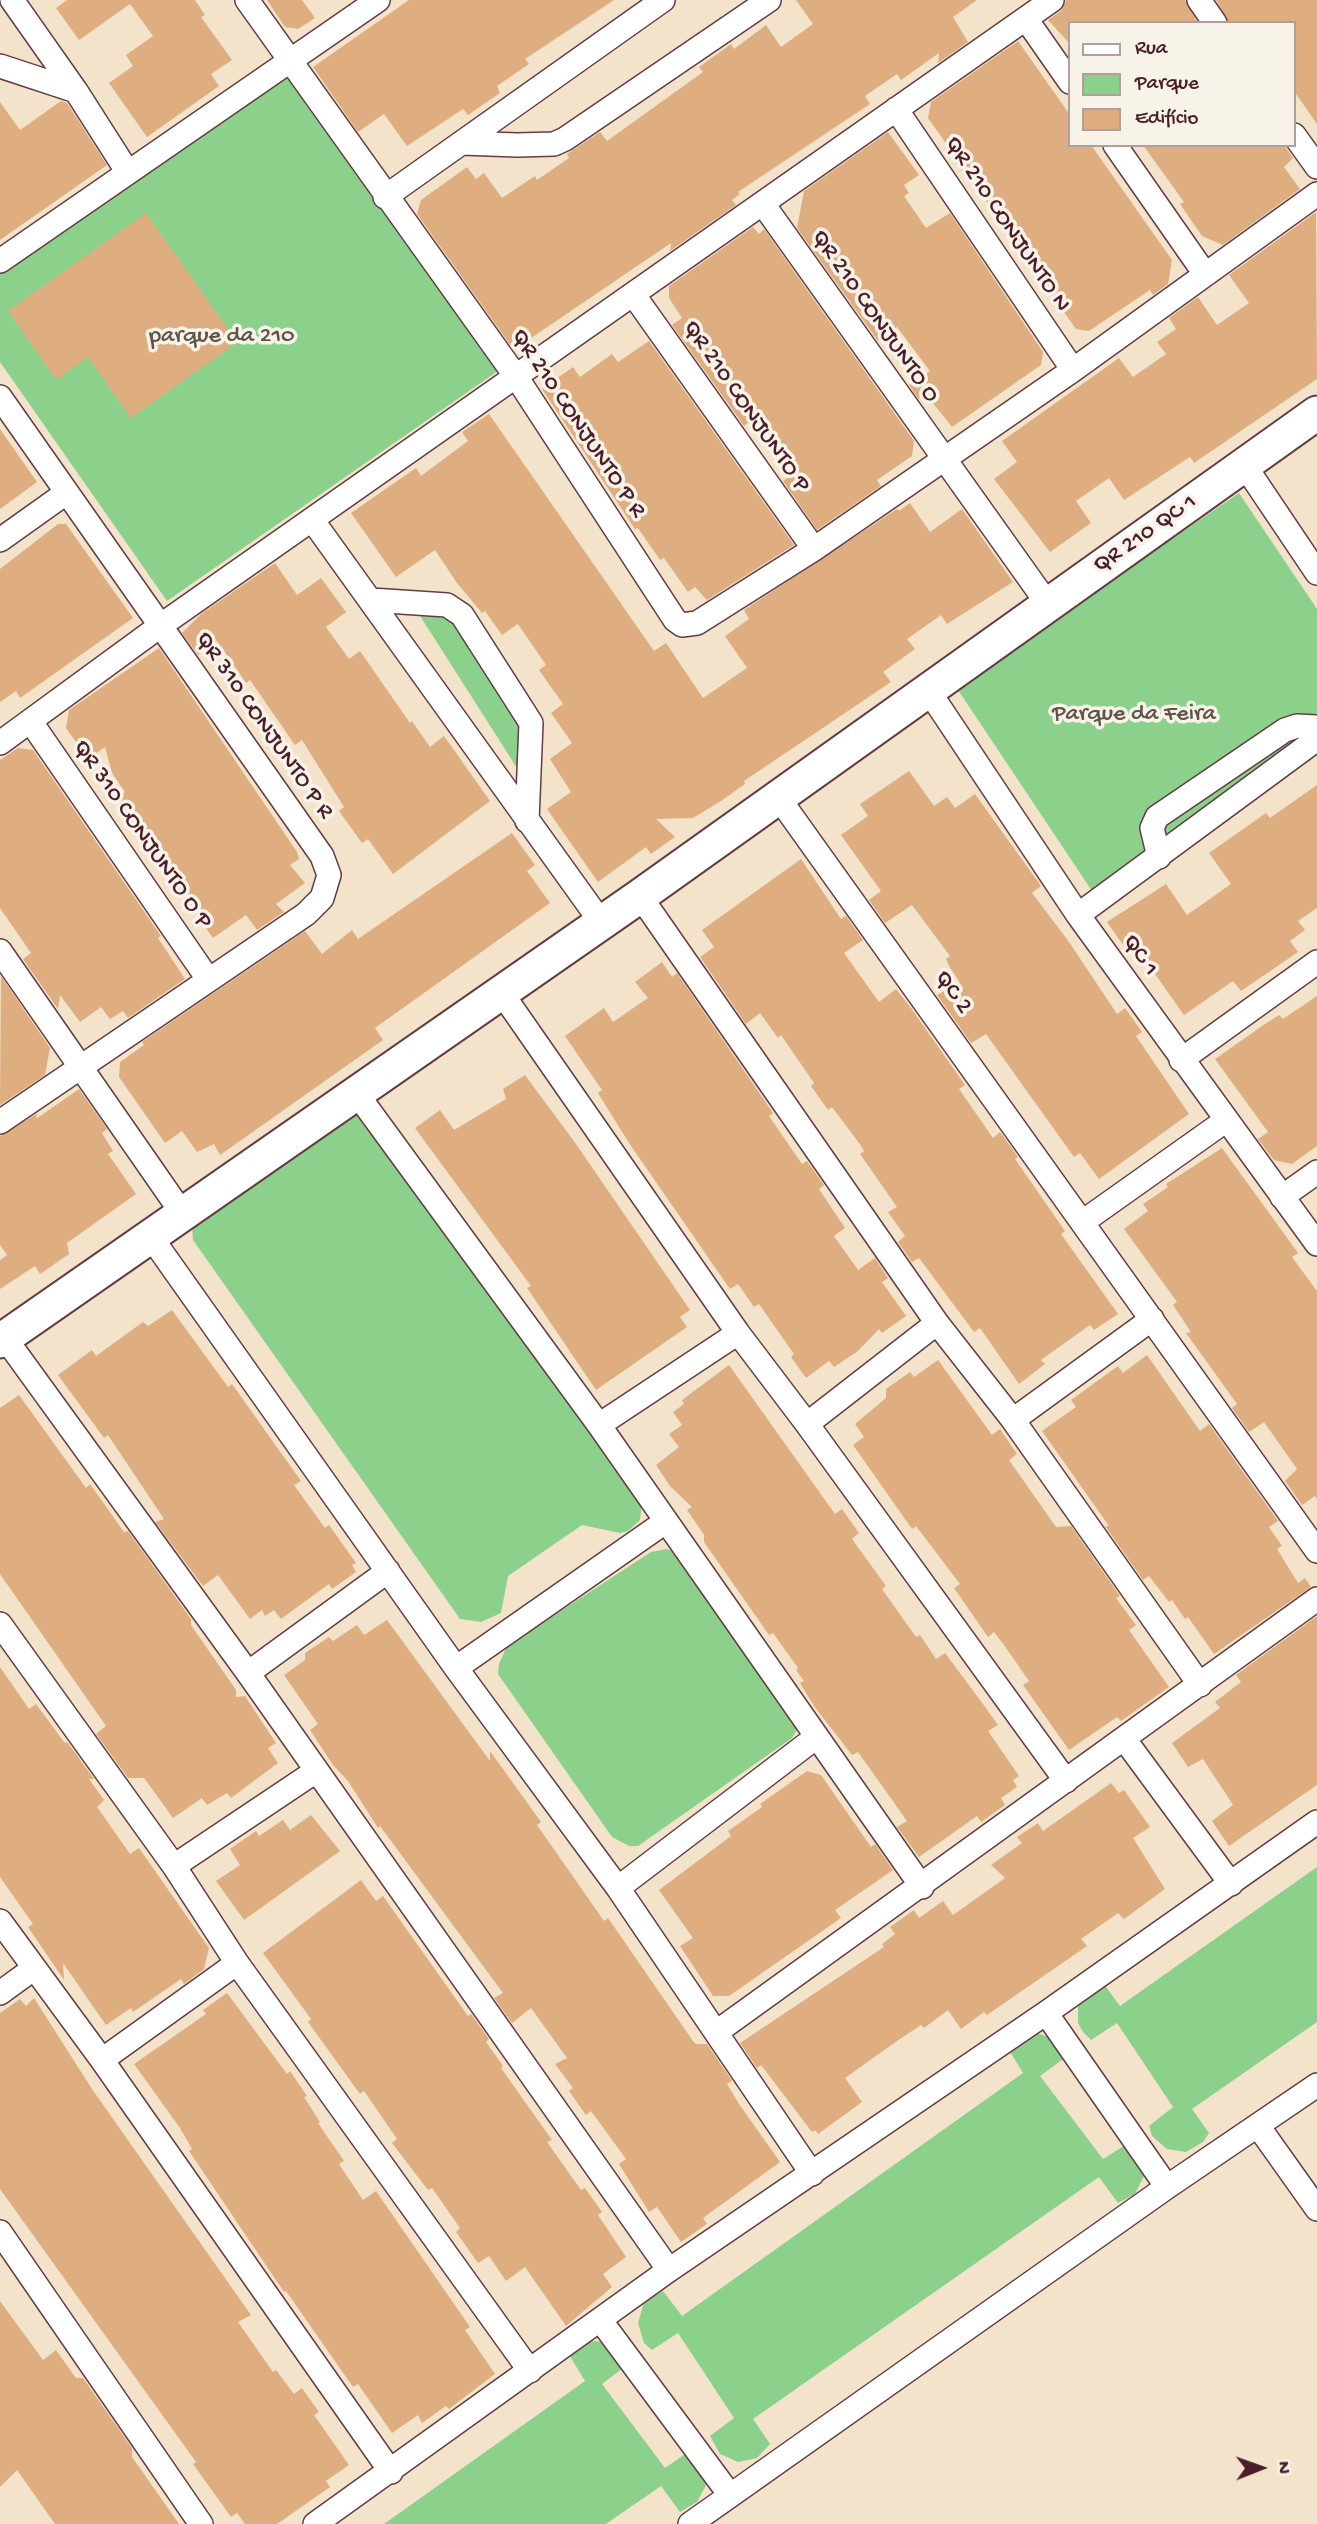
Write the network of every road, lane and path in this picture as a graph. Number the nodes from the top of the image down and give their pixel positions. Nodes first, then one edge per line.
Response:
1 (12, 0) edge
2 (247, 0) edge
3 (378, 0) edge
4 (663, 0) edge
5 (769, 0) edge
6 (1052, 0) edge
7 (1199, 0) edge
8 (1026, 19) junction
9 (1214, 21) edge
10 (289, 60) junction
11 (0, 66) edge
12 (1068, 79) edge
13 (76, 91) junction
14 (896, 109) junction
15 (1296, 138) edge
16 (462, 143) junction
17 (1116, 147) edge
18 (1317, 167) edge
19 (127, 171) junction
20 (1317, 194) edge
21 (385, 197) junction
22 (763, 204) junction
23 (0, 261) edge
24 (1205, 274) junction
25 (633, 294) junction
26 (1073, 370) junction
27 (517, 378) junction
28 (0, 397) edge
29 (1317, 413) edge
30 (943, 459) junction
31 (1245, 466) junction
32 (66, 493) junction
33 (313, 521) junction
34 (0, 540) edge
35 (814, 549) junction
36 (1317, 573) edge
37 (372, 600) junction
38 (1047, 603) junction
39 (160, 626) junction
40 (928, 690) junction
41 (31, 722) junction
42 (1317, 727) edge
43 (1317, 739) edge
44 (0, 743) edge
45 (778, 797) junction
46 (527, 821) junction
47 (1159, 856) junction
48 (639, 895) junction
49 (1078, 915) junction
50 (601, 922) junction
51 (0, 951) edge
52 (1317, 962) edge
53 (208, 979) junction
54 (501, 992) junction
55 (1181, 1060) junction
56 (79, 1068) junction
57 (357, 1094) junction
58 (1225, 1121) junction
59 (0, 1122) edge
60 (1317, 1172) edge
61 (1282, 1197) junction
62 (183, 1213) junction
63 (1084, 1220) junction
64 (151, 1237) junction
65 (1317, 1244) edge
66 (1152, 1319) junction
67 (936, 1323) junction
68 (738, 1333) junction
69 (3, 1339) edge
70 (1013, 1420) junction
71 (807, 1424) junction
72 (599, 1425) junction
73 (665, 1522) junction
74 (1317, 1551) edge
75 (388, 1571) junction
76 (1317, 1599) edge
77 (0, 1624) edge
78 (456, 1668) junction
79 (248, 1673) junction
80 (1200, 1685) junction
81 (815, 1738) junction
82 (1125, 1740) junction
83 (316, 1771) junction
84 (1066, 1781) junction
85 (1317, 1822) edge
86 (174, 1866) junction
87 (1231, 1884) junction
88 (922, 1887) junction
89 (618, 1888) junction
90 (0, 1921) edge
91 (237, 1963) junction
92 (33, 1969) junction
93 (0, 1993) edge
94 (1046, 2013) junction
95 (718, 2032) junction
96 (102, 2060) junction
97 (1317, 2085) edge
98 (1258, 2126) junction
99 (812, 2174) junction
100 (1167, 2187) junction
101 (1317, 2209) edge
102 (0, 2232) edge
103 (669, 2270) junction
104 (601, 2321) junction
105 (530, 2371) junction
106 (391, 2472) junction
107 (730, 2495) junction
108 (201, 2524) edge
109 (316, 2524) edge
110 (690, 2524) edge

1 - 13 street
2 - 10 street, QR 210 CONJUNTO P R
3 - 10 street
4 - 16 street
5 - 16 street
6 - 8 street
7 - 9 street
8 - 12 street
8 - 14 street
10 - 19 street
10 - 21 street, QR 210 CONJUNTO P R
11 - 13 street
13 - 19 street
14 - 22 street
14 - 26 street, QR 210 CONJUNTO N
15 - 18 street
16 - 21 street
17 - 24 street
19 - 23 street
20 - 24 street, QR 210 CONJUNTO P R
21 - 27 street, QR 210 CONJUNTO P R
22 - 25 street
22 - 30 street, QR 210 CONJUNTO O
24 - 26 street, QR 210 CONJUNTO P R
25 - 27 street
25 - 35 street, QR 210 CONJUNTO P
26 - 30 street, QR 210 CONJUNTO P R
27 - 33 street
27 - 35 street, QR 210 CONJUNTO P R
28 - 32 street, QR 310 CONJUNTO P R
29 - 31 street, QR 210 QC 1
30 - 35 street, QR 210 CONJUNTO P R
30 - 38 street, QR 210 CONJUNTO O
31 - 36 street
31 - 38 street, QR 210 QC 1
32 - 34 street
32 - 39 street, QR 310 CONJUNTO P R
33 - 37 street
33 - 39 street
37 - 46 street
37 - 46 street
38 - 40 street, QR 210 QC 1
39 - 41 street
39 - 53 street, QR 310 CONJUNTO P R
40 - 45 street, QR 210 QC 1
40 - 49 street, QC 1
41 - 44 street
41 - 53 street, QR 310 CONJUNTO O P
42 - 47 street
43 - 47 street
45 - 48 street, QR 210 QC 1
45 - 63 street, QC 2
46 - 50 street
47 - 49 street
48 - 50 street, QR 210 QC 1
48 - 67 street
49 - 55 street, QC 1
50 - 54 street, QR 210 QC 1
51 - 56 street
52 - 55 street
53 - 56 street
54 - 57 street, QR 210 QC 1
54 - 68 street
55 - 58 street, QC 1
56 - 59 street
56 - 62 street
57 - 62 street, QR 210 QC 1
57 - 72 street
58 - 61 street, QC 1
58 - 63 street
60 - 61 street
61 - 65 street, QC 1
62 - 64 street, QR 210 QC 1
63 - 66 street, QC 2
64 - 69 street, QR 210 QC 1
64 - 75 street
66 - 70 street
66 - 74 street, QC 2
67 - 70 street
67 - 71 street
68 - 71 street
68 - 72 street
69 - 79 street
70 - 80 street
71 - 84 street
72 - 73 street
73 - 78 street
73 - 81 street
75 - 78 street
75 - 79 street
76 - 80 street
77 - 86 street
78 - 89 street
79 - 83 street
80 - 82 street
81 - 88 street
81 - 89 street
82 - 84 street
82 - 87 street
83 - 86 street
83 - 103 street
84 - 88 street
85 - 87 street
86 - 91 street
87 - 94 street
88 - 95 street
89 - 95 street
90 - 92 street
91 - 96 street
91 - 105 street
92 - 93 street
92 - 96 street
94 - 99 street
94 - 100 street
95 - 99 street
96 - 106 street
97 - 98 street
98 - 100 street
98 - 101 street
99 - 103 street
100 - 107 street
102 - 108 street
103 - 104 street
104 - 105 street
104 - 107 street
105 - 106 street
106 - 109 street
107 - 110 street

